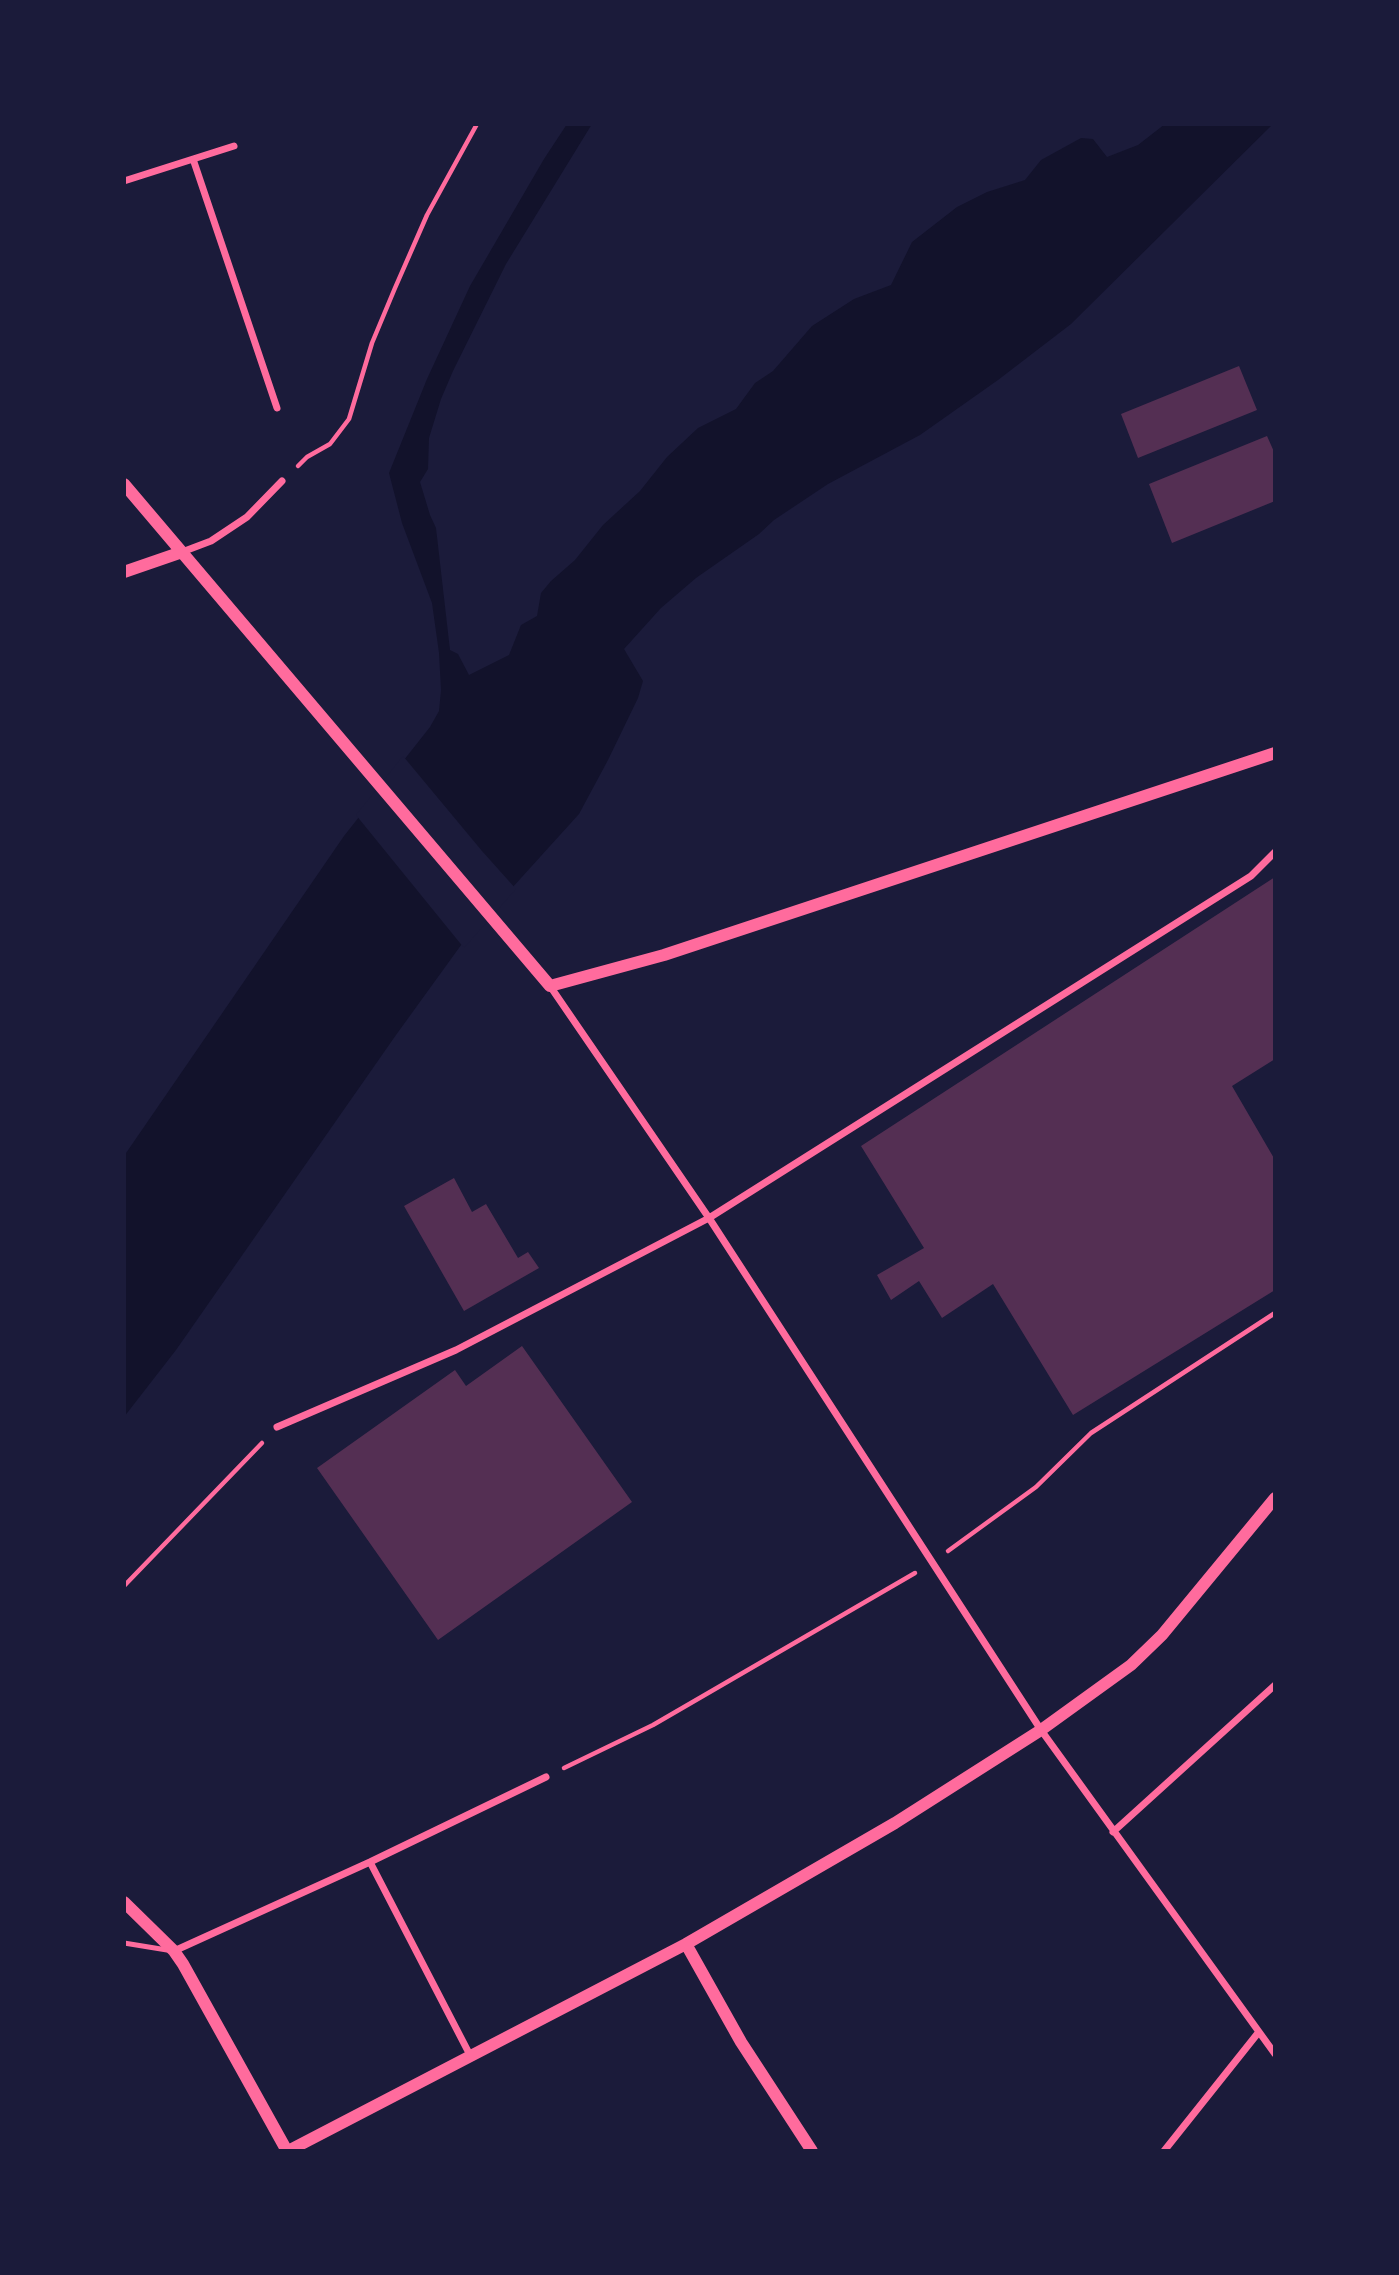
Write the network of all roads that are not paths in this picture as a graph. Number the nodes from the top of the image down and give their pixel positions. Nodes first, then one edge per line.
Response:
1 (234, 146) dead end
2 (193, 159) junction
3 (124, 181) edge
4 (276, 408) dead end
5 (282, 481) road end
6 (124, 484) edge
7 (182, 552) junction
8 (124, 572) edge
9 (1275, 752) edge
10 (1275, 852) edge
11 (550, 986) junction
12 (709, 1217) junction
13 (277, 1427) road end
14 (1275, 1498) edge
15 (1275, 1685) edge
16 (1041, 1730) junction
17 (546, 1777) road end
18 (1114, 1832) junction
19 (370, 1862) junction
20 (124, 1902) edge
21 (124, 1943) edge
22 (686, 1944) junction
23 (174, 1951) junction
24 (1258, 2033) junction
25 (1275, 2054) edge
26 (471, 2057) junction
27 (288, 2151) edge
28 (812, 2151) edge
29 (1164, 2151) edge

1 - 2 street
2 - 3 street
2 - 4 street
5 - 7 street
6 - 7 street
7 - 8 street
7 - 11 street
9 - 11 street
10 - 12 street
11 - 12 street
12 - 13 street
12 - 16 street
14 - 16 street
15 - 18 street
16 - 18 street
16 - 22 street
17 - 19 street
18 - 24 street
19 - 23 street
19 - 26 street
20 - 23 street
21 - 23 lane
22 - 26 street
22 - 28 street
23 - 27 street
24 - 25 street
24 - 29 street
26 - 27 street

